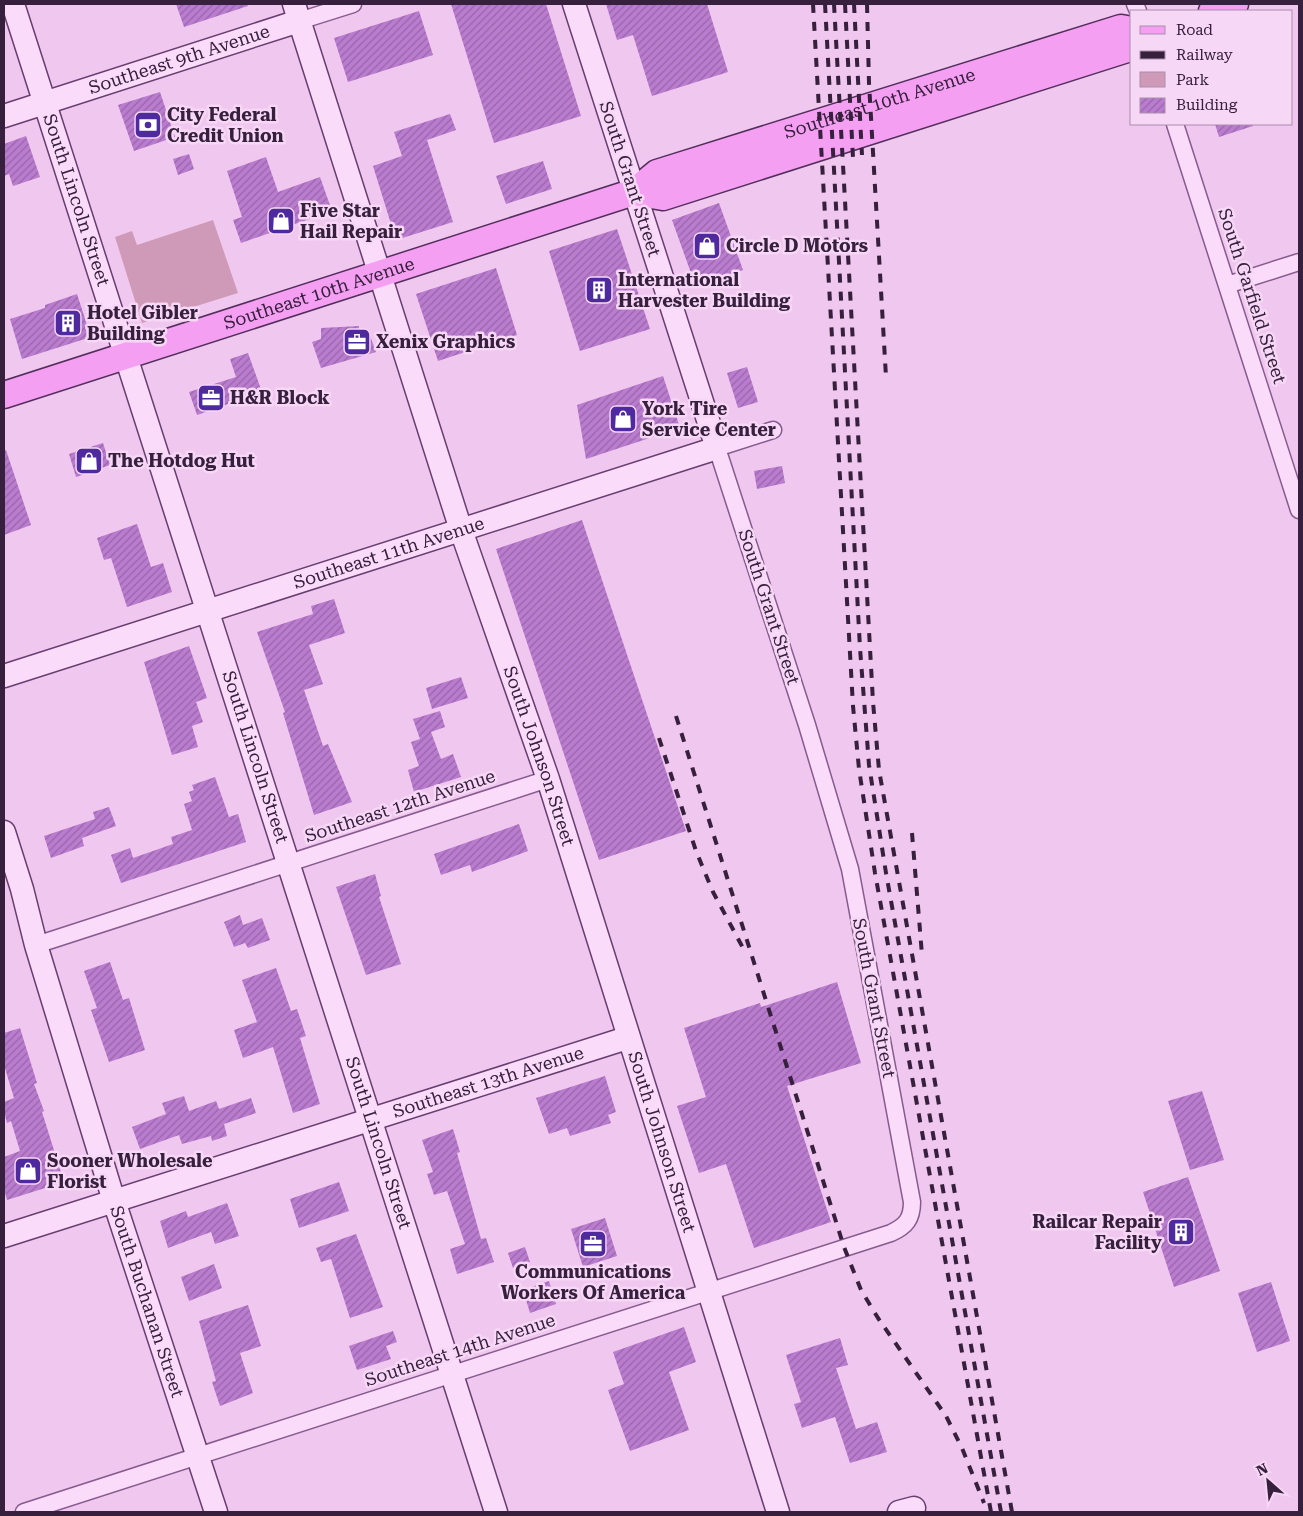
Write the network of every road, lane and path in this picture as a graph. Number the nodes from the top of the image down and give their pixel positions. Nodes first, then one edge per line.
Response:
1 (13, 4) edge
2 (353, 4) edge
3 (574, 4) edge
4 (1235, 4) edge
5 (1215, 10) edge
6 (297, 12) edge
7 (1130, 30) edge
8 (1130, 46) edge
9 (45, 103) junction
10 (4, 116) edge
11 (1175, 125) edge
12 (634, 192) junction
13 (1299, 262) edge
14 (381, 275) junction
15 (1227, 285) junction
16 (126, 356) junction
17 (4, 395) edge
18 (773, 430) dead end
19 (717, 448) junction
20 (444, 471) junction
21 (1299, 510) edge
22 (462, 530) junction
23 (394, 551) junction
24 (210, 611) junction
25 (4, 676) edge
26 (548, 779) junction
27 (4, 832) edge
28 (288, 863) junction
29 (36, 944) junction
30 (627, 1038) junction
31 (372, 1119) junction
32 (114, 1201) junction
33 (908, 1222) joint
34 (4, 1236) edge
35 (707, 1290) junction
36 (452, 1373) junction
37 (199, 1456) junction
38 (24, 1512) edge
39 (216, 1512) edge
40 (496, 1512) edge
41 (778, 1512) edge

1 - 9 main road, South Lincoln Street
2 - 6 street, Southeast 9th Avenue
3 - 12 main road, South Grant Street
4 - 5 main road
6 - 9 main road, Southeast 9th Avenue
6 - 14 main road, South Johnson Street
7 - 12 main road, Southeast 10th Avenue
8 - 12 main road, Southeast 10th Avenue
9 - 10 main road, Southeast 9th Avenue
9 - 16 main road, South Lincoln Street
11 - 15 street, South Garfield Street
12 - 14 main road, Southeast 10th Avenue
12 - 19 main road, South Grant Street
13 - 15 street
14 - 16 main road, Southeast 10th Avenue
14 - 20 main road, South Johnson Street
15 - 21 street, South Garfield Street
16 - 17 main road, Southeast 10th Avenue
16 - 24 main road, South Lincoln Street
18 - 19 street, Southeast 11th Avenue
19 - 22 main road, Southeast 11th Avenue
19 - 33 street, South Grant Street
20 - 22 main road, South Johnson Street
20 - 23 main road
22 - 23 main road, Southeast 11th Avenue
22 - 26 main road, South Johnson Street
23 - 24 main road, Southeast 11th Avenue
24 - 25 main road, Southeast 11th Avenue
24 - 28 main road, South Lincoln Street
26 - 28 street, Southeast 12th Avenue
26 - 30 main road, South Johnson Street
27 - 29 main road, South Buchanan Street
28 - 29 street, Southeast 12th Avenue
28 - 31 main road, South Lincoln Street
29 - 32 main road, South Buchanan Street
30 - 31 main road, Southeast 13th Avenue
30 - 35 main road, South Johnson Street
31 - 32 main road, Southeast 13th Avenue
31 - 36 main road, South Lincoln Street
32 - 34 main road, Southeast 13th Avenue
32 - 37 main road, South Buchanan Street
33 - 35 street, Southeast 14th Avenue
35 - 36 street, Southeast 14th Avenue
35 - 41 main road, South Johnson Street
36 - 37 street, Southeast 14th Avenue
36 - 40 main road, South Lincoln Street
37 - 38 street, Southeast 14th Avenue
37 - 39 main road, South Buchanan Street

